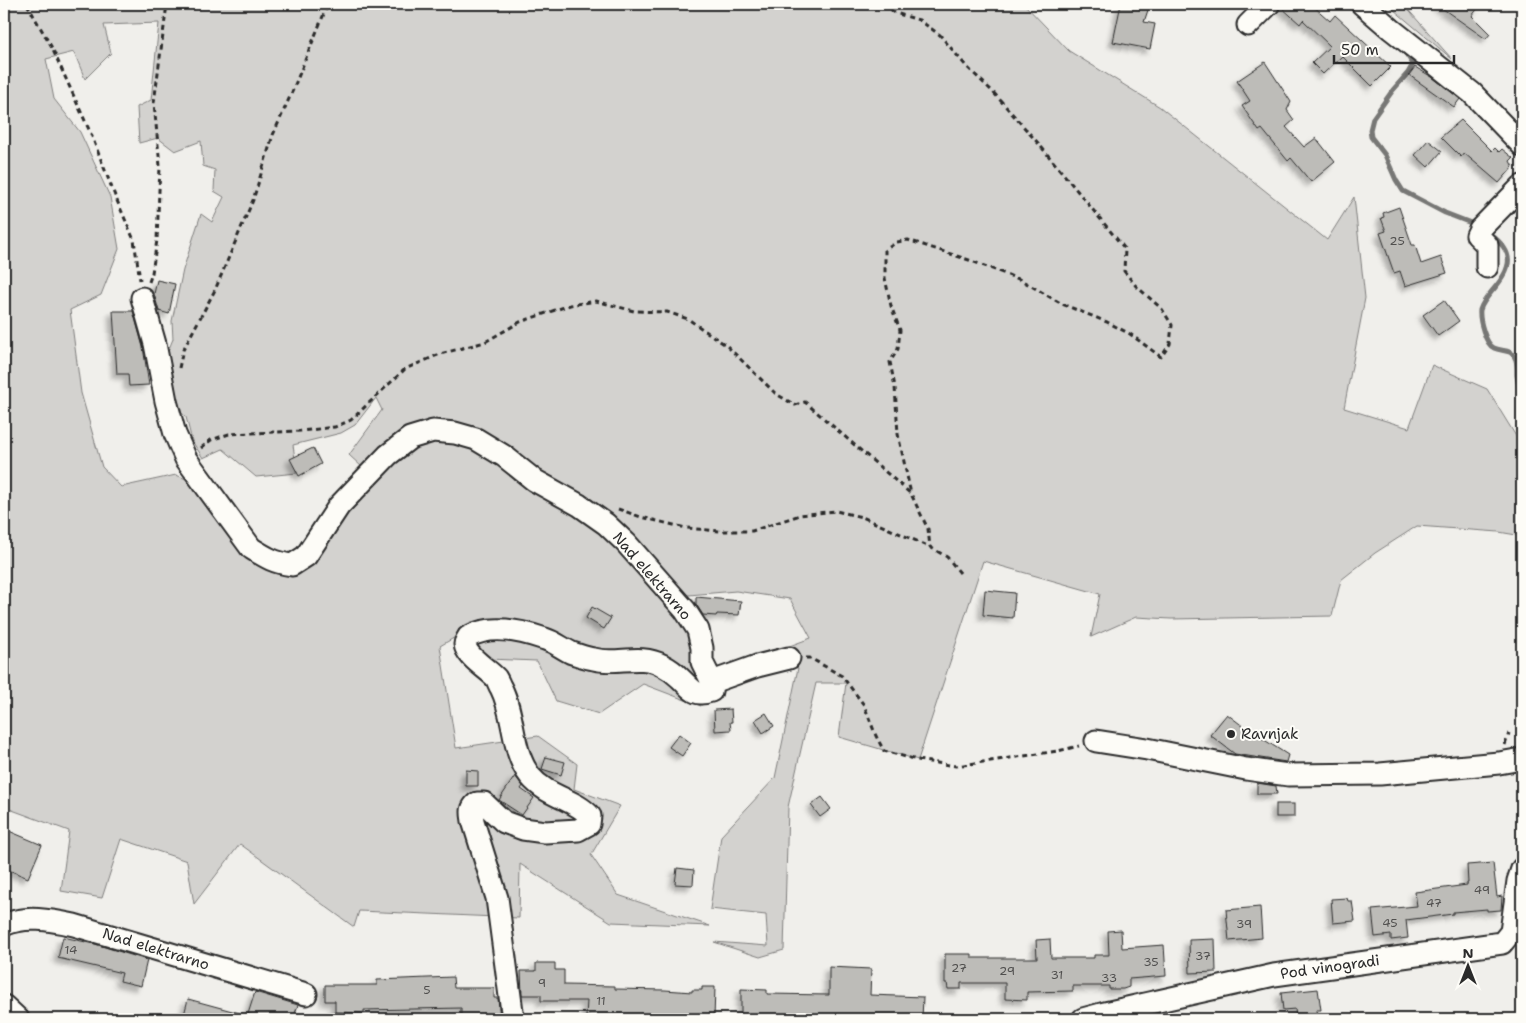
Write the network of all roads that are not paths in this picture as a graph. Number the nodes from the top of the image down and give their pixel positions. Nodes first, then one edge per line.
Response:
1 (1270, 4) edge
2 (1362, 4) edge
3 (1248, 25) dead end
4 (1522, 145) edge
5 (1522, 186) edge
6 (1487, 267) dead end
7 (142, 298) road end
8 (789, 658) road end
9 (712, 682) junction
10 (1096, 741) road end
11 (1522, 759) edge
12 (1522, 870) edge
13 (4, 925) edge
14 (306, 994) dead end
15 (4, 1006) edge
16 (18, 1019) edge
17 (514, 1019) edge
18 (1083, 1019) edge

1 - 3 street
2 - 4 street
5 - 6 street
7 - 9 street, Nad elektrarno
8 - 9 street
9 - 17 street
10 - 11 street
12 - 18 street, Pod vinogradi
13 - 14 street, Nad elektrarno
15 - 16 street

